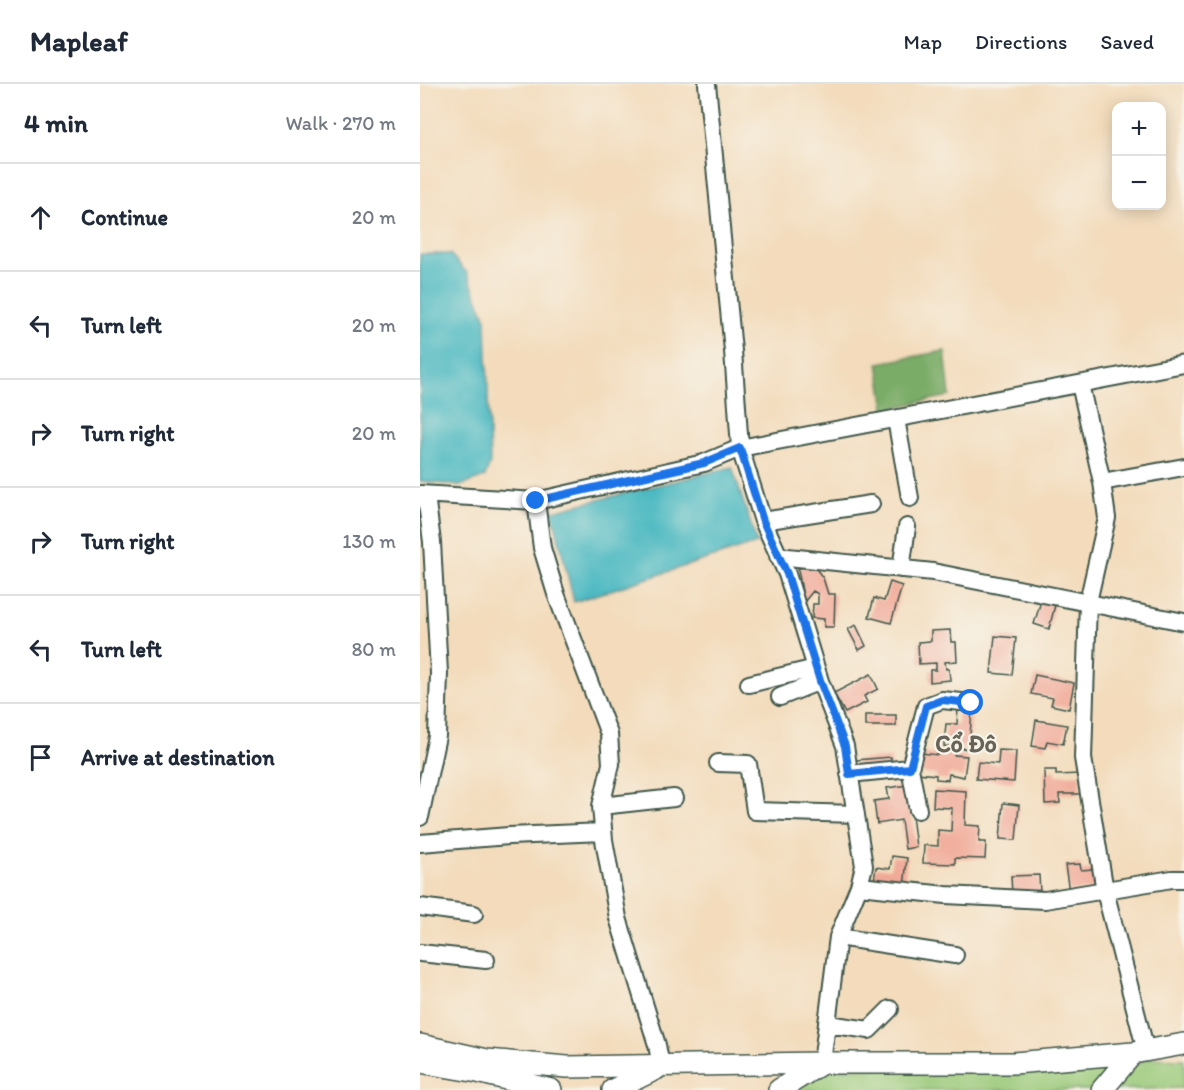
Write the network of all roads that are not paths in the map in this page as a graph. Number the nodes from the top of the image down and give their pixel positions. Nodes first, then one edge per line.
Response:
1 (707, 84) edge
2 (1184, 364) edge
3 (1080, 384) junction
4 (896, 419) junction
5 (740, 448) junction
6 (1184, 467) edge
7 (1101, 482) junction
8 (423, 494) edge
9 (910, 498) dead end
10 (536, 501) junction
11 (871, 504) dead end
12 (763, 521) junction
13 (907, 527) dead end
14 (778, 556) junction
15 (901, 569) junction
16 (1088, 602) junction
17 (1184, 622) edge
18 (818, 675) junction
19 (749, 684) dead end
20 (780, 697) dead end
21 (971, 703) dead end
22 (718, 763) dead end
23 (910, 768) junction
24 (849, 774) junction
25 (674, 798) dead end
26 (601, 806) junction
27 (918, 810) dead end
28 (856, 814) junction
29 (420, 817) edge
30 (603, 832) junction
31 (420, 843) edge
32 (1184, 879) edge
33 (859, 886) junction
34 (1105, 891) junction
35 (420, 907) edge
36 (474, 914) dead end
37 (838, 937) junction
38 (420, 953) edge
39 (955, 955) dead end
40 (486, 960) dead end
41 (890, 1010) dead end
42 (828, 1024) junction
43 (1184, 1044) edge
44 (423, 1051) edge
45 (1139, 1052) junction
46 (1184, 1056) edge
47 (822, 1063) junction
48 (661, 1066) junction
49 (550, 1090) edge
50 (613, 1090) edge
51 (779, 1090) edge
52 (1102, 1090) edge

1 - 5 street
2 - 3 street
3 - 4 street
3 - 7 street
4 - 5 street
4 - 9 street
5 - 10 street
5 - 12 street
6 - 7 street
7 - 16 street
8 - 10 street
8 - 29 street
10 - 26 street
11 - 12 street
12 - 14 street
13 - 15 street
14 - 15 street
14 - 18 street
15 - 16 street
16 - 17 street
16 - 34 street
18 - 19 street
18 - 20 street
18 - 24 street
21 - 23 street
22 - 28 street
23 - 24 street
23 - 27 street
24 - 28 street
25 - 26 street
26 - 30 street
28 - 33 street
30 - 31 street
30 - 48 street
32 - 34 street
33 - 34 street
33 - 37 street
34 - 45 street
35 - 36 street
37 - 39 street
37 - 42 street
38 - 40 street
41 - 42 street
42 - 47 street
43 - 45 main road
44 - 48 main road
44 - 49 main road
45 - 46 main road
45 - 47 main road
45 - 52 main road
47 - 48 main road
47 - 51 main road
48 - 50 main road

